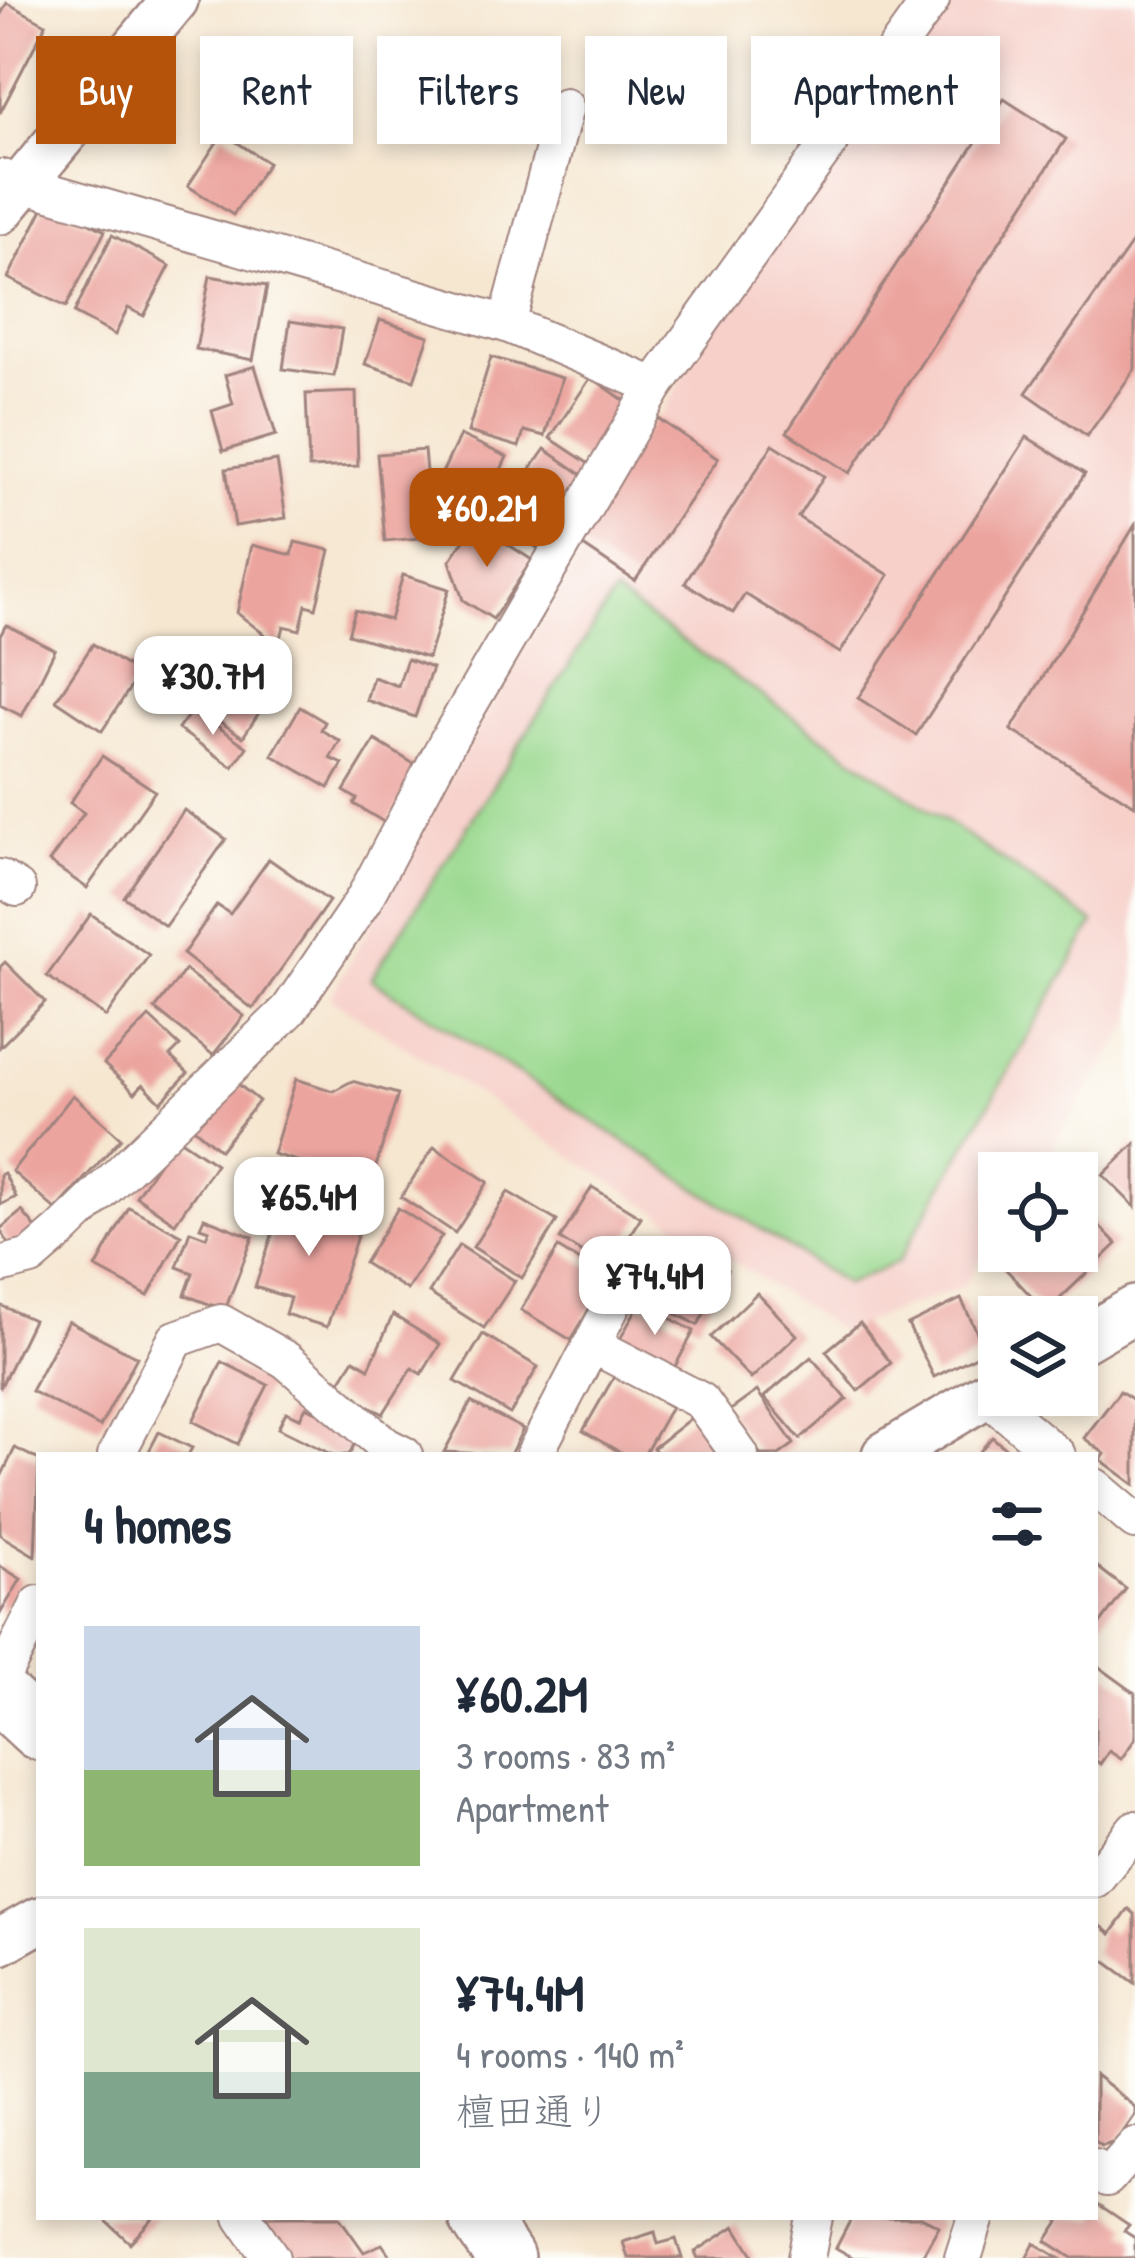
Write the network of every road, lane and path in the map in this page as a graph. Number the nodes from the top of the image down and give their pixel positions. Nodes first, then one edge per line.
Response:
1 (175, 0) edge
2 (932, 0) edge
3 (565, 107) dead end
4 (7, 191) edge
5 (507, 324) junction
6 (656, 386) junction
7 (0, 1265) edge
8 (619, 1292) dead end
9 (1135, 1310) edge
10 (1098, 1330) edge
11 (593, 1345) junction
12 (978, 1399) edge
13 (1017, 1416) edge
14 (118, 1452) edge
15 (397, 1452) edge
16 (536, 1452) edge
17 (738, 1452) edge
18 (890, 1452) edge
19 (1054, 1452) edge
20 (1098, 1490) edge
21 (1135, 1521) edge
22 (36, 1610) edge
23 (0, 1680) edge
24 (0, 1695) edge
25 (36, 1728) edge
26 (1135, 1829) edge
27 (1098, 1875) edge
28 (36, 1922) edge
29 (0, 1942) edge
30 (1135, 2146) edge
31 (1098, 2170) edge
32 (245, 2220) edge
33 (813, 2220) edge
34 (975, 2220) edge
35 (271, 2258) edge
36 (806, 2258) edge
37 (963, 2258) edge

1 - 4 street
2 - 6 street
3 - 5 street
4 - 5 street
5 - 6 street
6 - 7 street
8 - 11 street
9 - 10 street
11 - 16 street
11 - 17 street
12 - 18 street
13 - 19 street
14 - 15 street
20 - 21 street
22 - 23 street
24 - 25 main road
26 - 27 street
28 - 29 street
30 - 31 street
32 - 35 street
33 - 36 street
34 - 37 street

